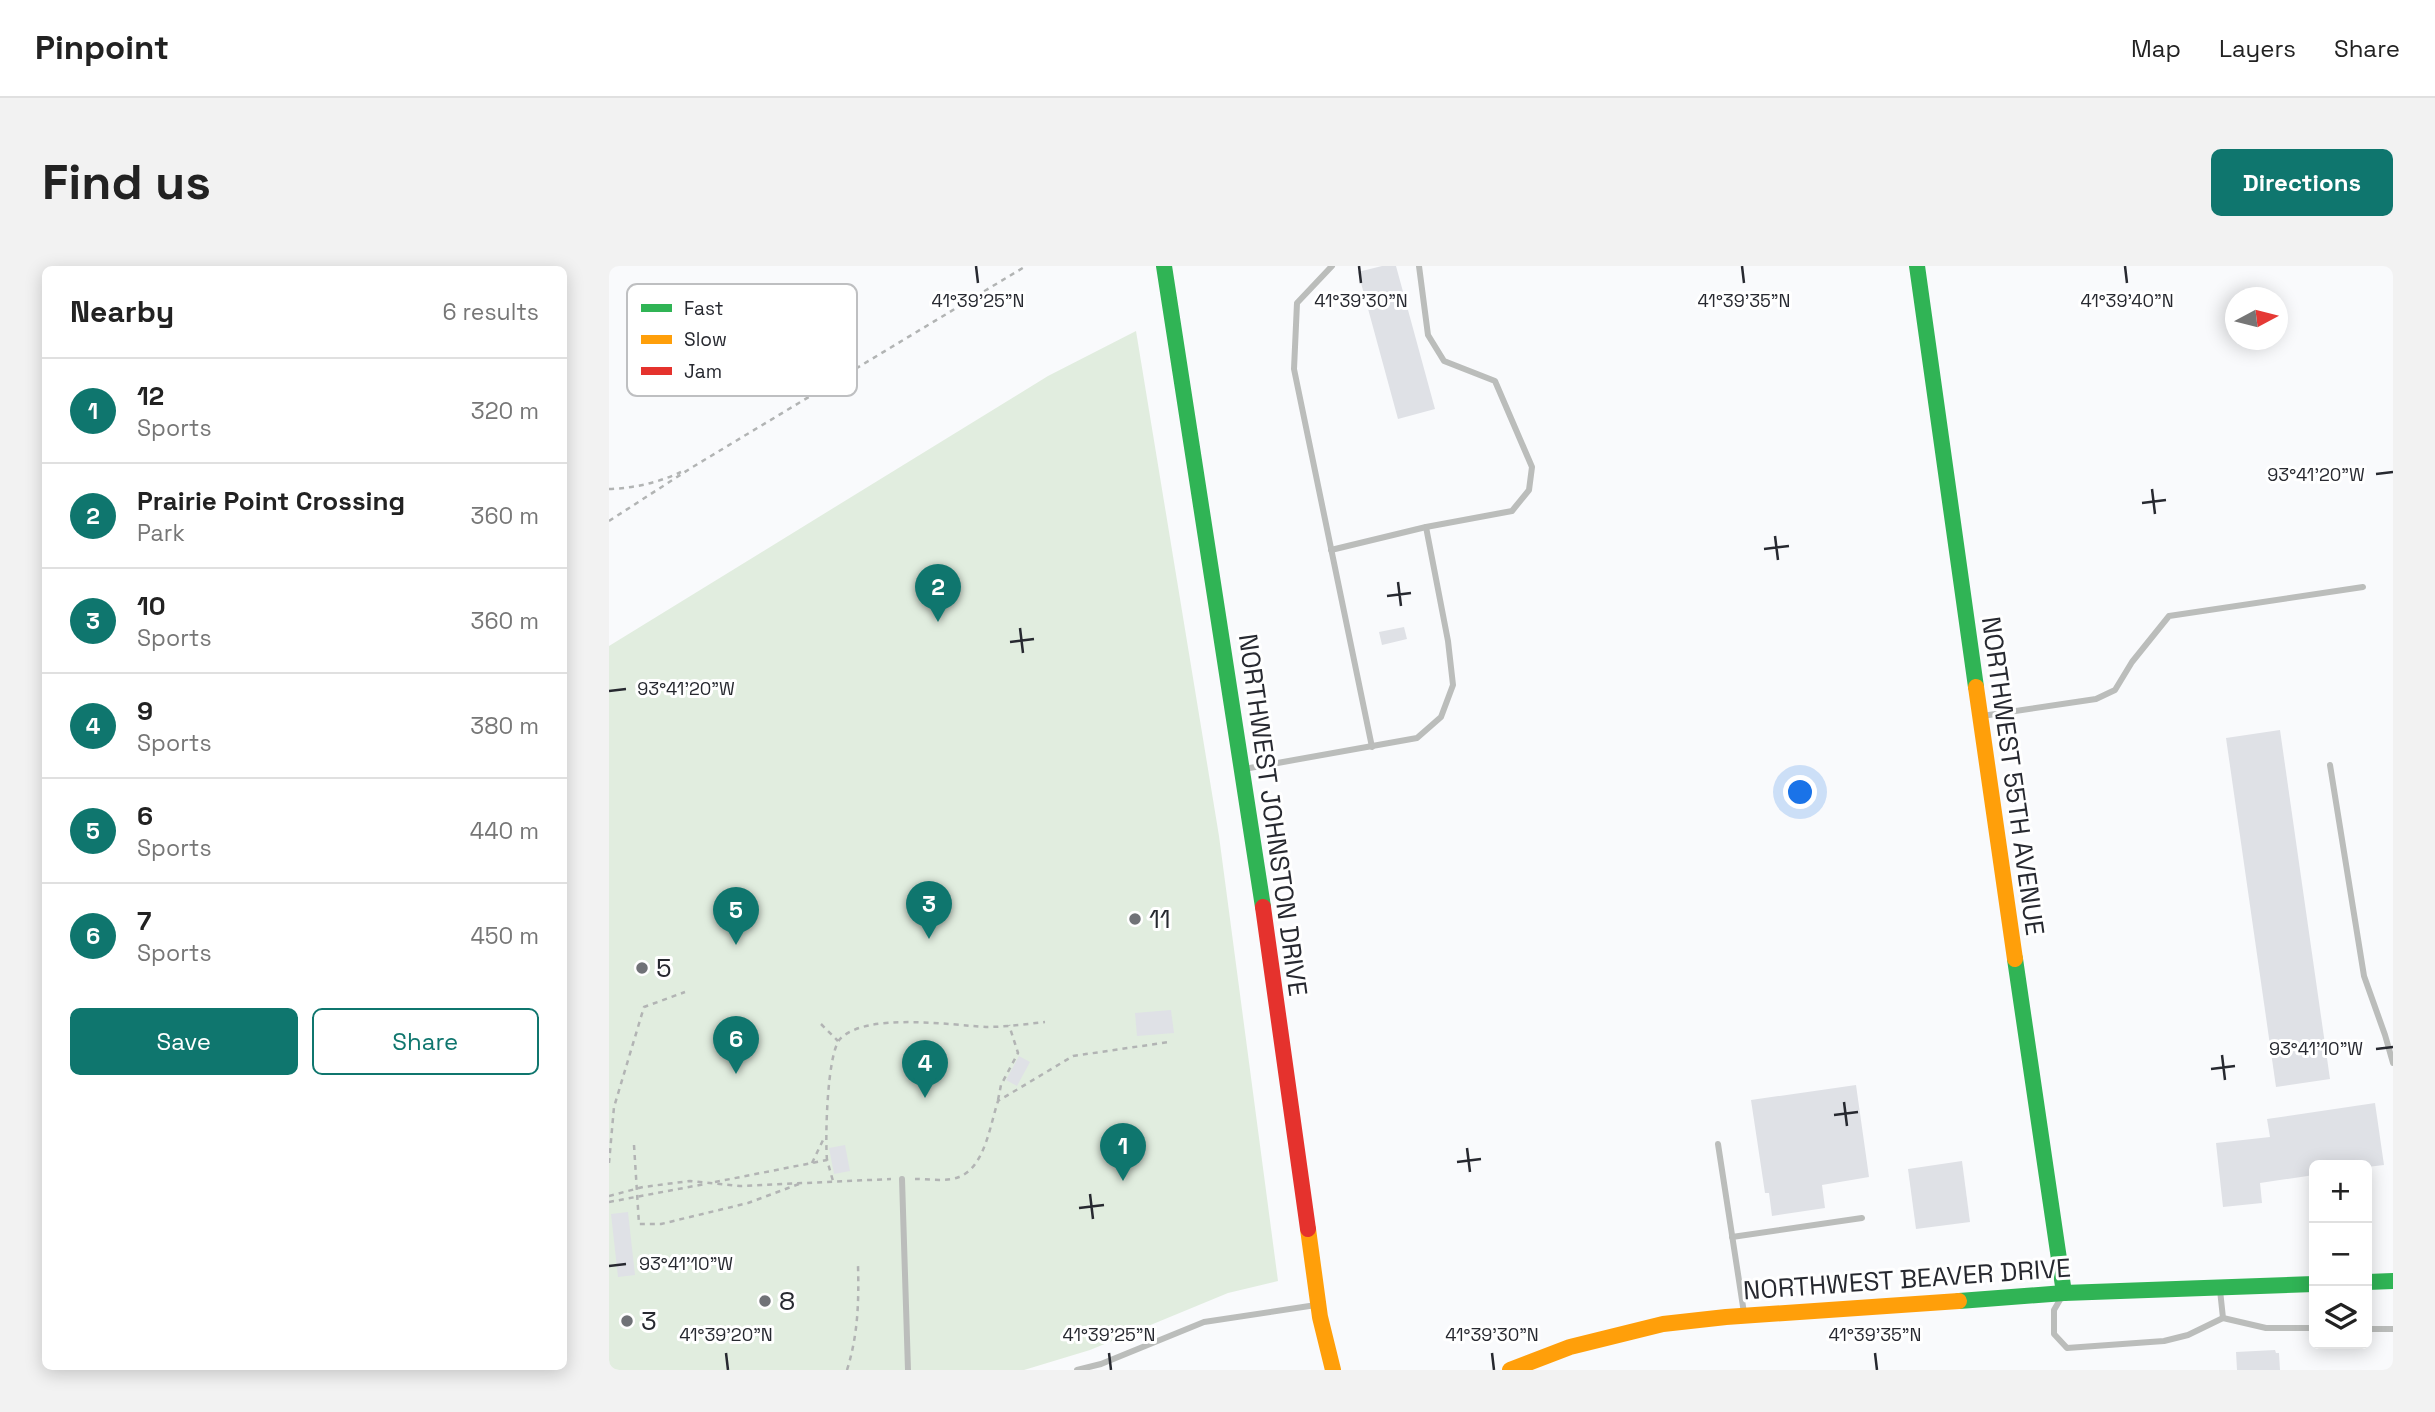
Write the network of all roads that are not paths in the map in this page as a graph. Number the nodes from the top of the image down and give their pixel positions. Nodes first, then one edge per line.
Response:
1 (1164, 266) edge
2 (1332, 266) edge
3 (1419, 266) edge
4 (1917, 266) edge
5 (1426, 527) junction
6 (1331, 550) junction
7 (2363, 587) dead end
8 (1980, 716) junction
9 (1372, 747) junction
10 (2330, 765) dead end
11 (1242, 769) junction
12 (2393, 1063) edge
13 (1717, 1144) dead end
14 (902, 1179) road end
15 (1862, 1218) dead end
16 (1732, 1237) junction
17 (2393, 1281) edge
18 (2372, 1282) edge
19 (2309, 1284) edge
20 (2220, 1287) junction
21 (2064, 1293) junction
22 (1318, 1304) junction
23 (1745, 1315) junction
24 (2223, 1318) junction
25 (2309, 1328) edge
26 (2372, 1329) edge
27 (2393, 1329) edge
28 (908, 1370) edge
29 (1077, 1370) edge
30 (1333, 1370) edge
31 (1510, 1370) edge

1 - 11 street, NORTHWEST JOHNSTON DRIVE
2 - 6 lane
3 - 5 lane
4 - 8 street, NORTHWEST 55TH AVENUE
5 - 6 lane
5 - 9 lane
6 - 9 lane
7 - 8 lane
8 - 21 street, NORTHWEST 55TH AVENUE
9 - 11 lane
10 - 12 lane
11 - 22 street, NORTHWEST JOHNSTON DRIVE
13 - 16 lane
14 - 28 lane
15 - 16 lane
16 - 23 lane
17 - 18 street
19 - 20 street, NORTHWEST BEAVER DRIVE
20 - 21 street, NORTHWEST BEAVER DRIVE
20 - 24 lane
21 - 23 street, NORTHWEST BEAVER DRIVE
21 - 24 lane
22 - 29 lane
22 - 30 street, NORTHWEST JOHNSTON DRIVE
23 - 31 street, NORTHWEST BEAVER DRIVE
24 - 25 lane
26 - 27 lane

